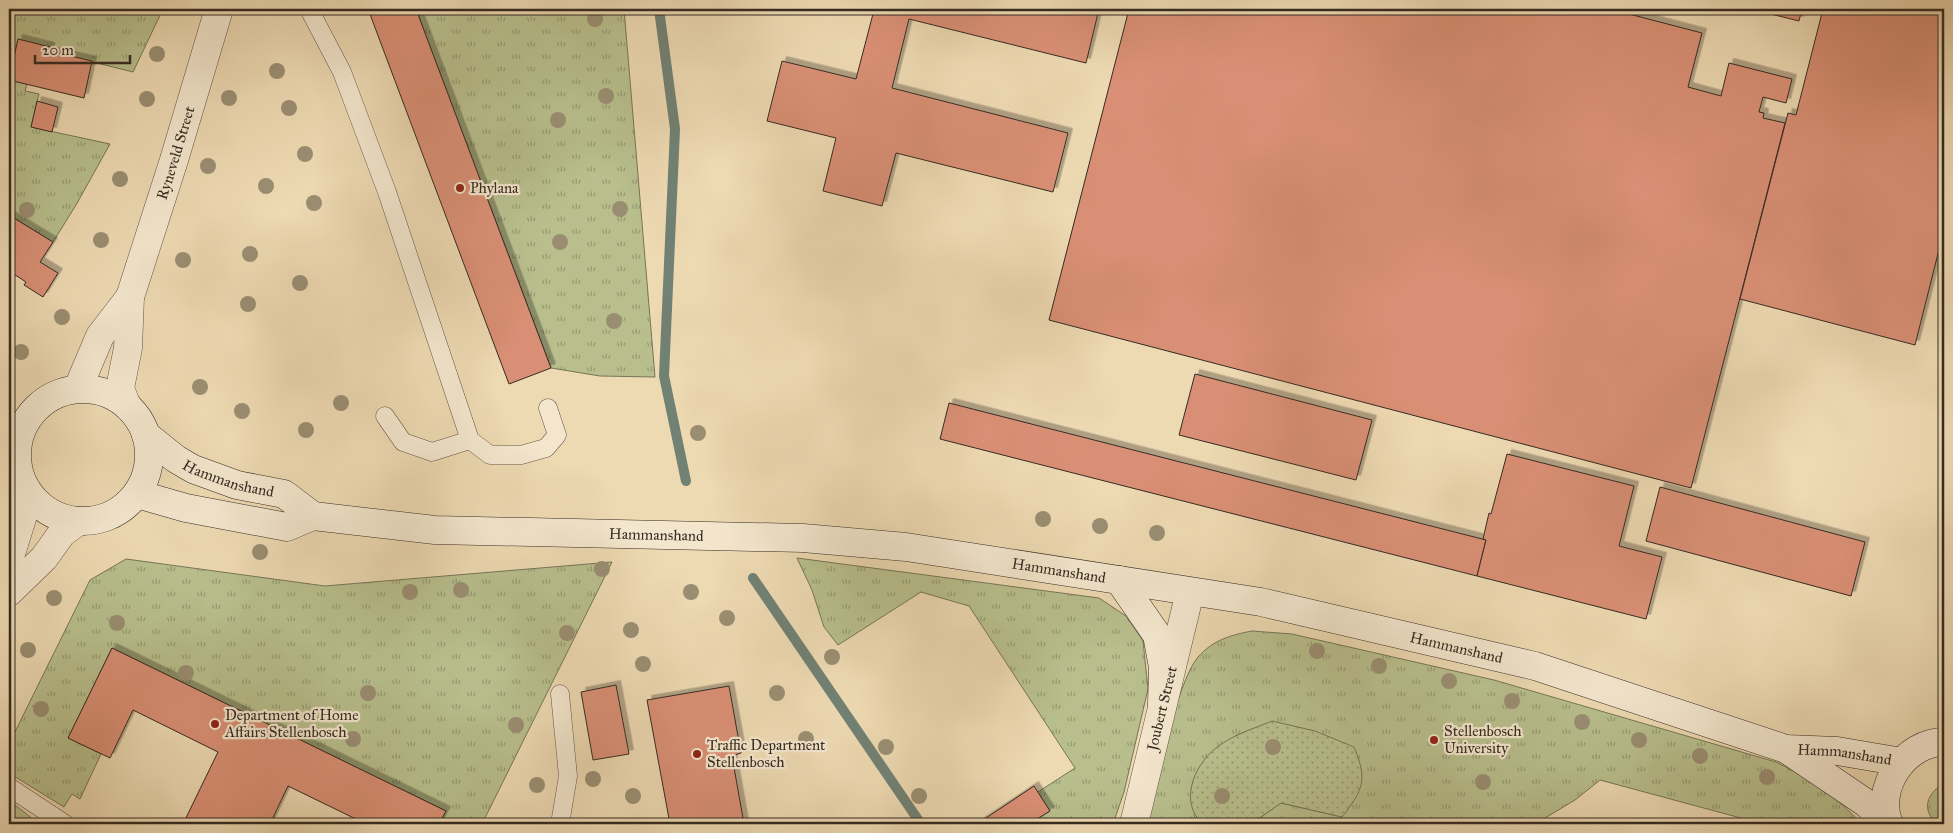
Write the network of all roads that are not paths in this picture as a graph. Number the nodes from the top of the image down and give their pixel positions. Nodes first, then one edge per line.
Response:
1 (219, 9) edge
2 (310, 9) edge
3 (130, 297) junction
4 (78, 388) junction
5 (126, 404) junction
6 (548, 408) dead end
7 (21, 409) edge
8 (385, 416) dead end
9 (146, 435) junction
10 (470, 440) junction
11 (18, 474) edge
12 (137, 494) junction
13 (313, 516) junction
14 (79, 521) junction
15 (9, 560) edge
16 (1119, 580) junction
17 (9, 592) edge
18 (1190, 592) junction
19 (560, 694) dead end
20 (1162, 704) junction
21 (1940, 738) edge
22 (1786, 749) junction
23 (1902, 762) junction
24 (9, 787) edge
25 (1888, 822) edge
26 (65, 824) edge
27 (560, 824) edge
28 (1134, 824) edge

1 - 3 street, Ryneveld Street
2 - 10 lane
3 - 4 street, Ryneveld Street
3 - 5 street, Ryneveld Street
4 - 5 street
4 - 7 street
5 - 9 street
6 - 10 lane
7 - 11 street
8 - 10 lane
9 - 12 street
9 - 13 street, Hammanshand
11 - 14 street
11 - 15 street
12 - 13 street, Hammanshand
12 - 14 street
13 - 16 street, Hammanshand
14 - 17 street
16 - 18 street, Hammanshand
16 - 20 street
18 - 20 street, Joubert Street
18 - 22 street, Hammanshand
19 - 27 lane
20 - 28 street, Joubert Street
21 - 23 street
22 - 23 street, Hammanshand
22 - 25 street, Hammanshand
23 - 25 street
24 - 26 lane

